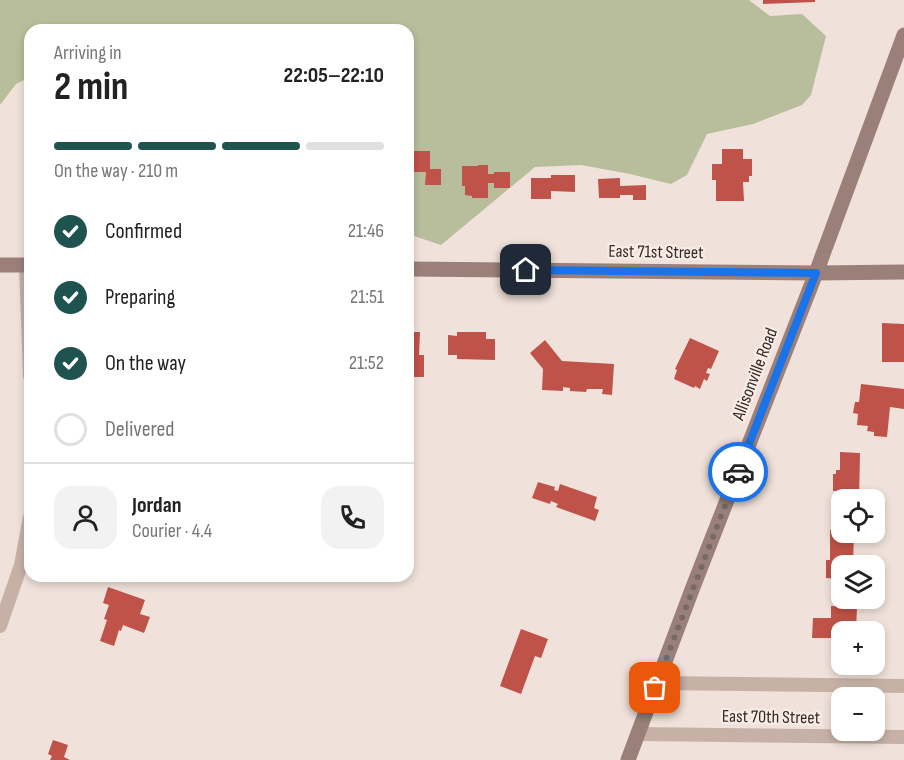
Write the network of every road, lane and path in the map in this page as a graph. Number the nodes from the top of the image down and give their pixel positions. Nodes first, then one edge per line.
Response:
1 (904, 35) edge
2 (0, 265) edge
3 (24, 265) edge
4 (414, 269) edge
5 (904, 272) edge
6 (816, 273) junction
7 (24, 549) edge
8 (0, 626) edge
9 (657, 683) junction
10 (878, 686) joint
11 (904, 686) edge
12 (638, 734) junction
13 (831, 736) edge
14 (885, 736) edge
15 (904, 737) edge
16 (628, 760) edge

1 - 6 main road, Allisonville Road
2 - 3 main road
4 - 6 main road, East 71st Street
5 - 6 main road, East 71st Street
6 - 9 main road, Allisonville Road
7 - 8 street
9 - 10 street, East 70th Street
9 - 12 main road, Allisonville Road
10 - 11 street, East 70th Street
12 - 13 street, East 70th Street
12 - 16 main road, Allisonville Road
14 - 15 street, East 70th Street

